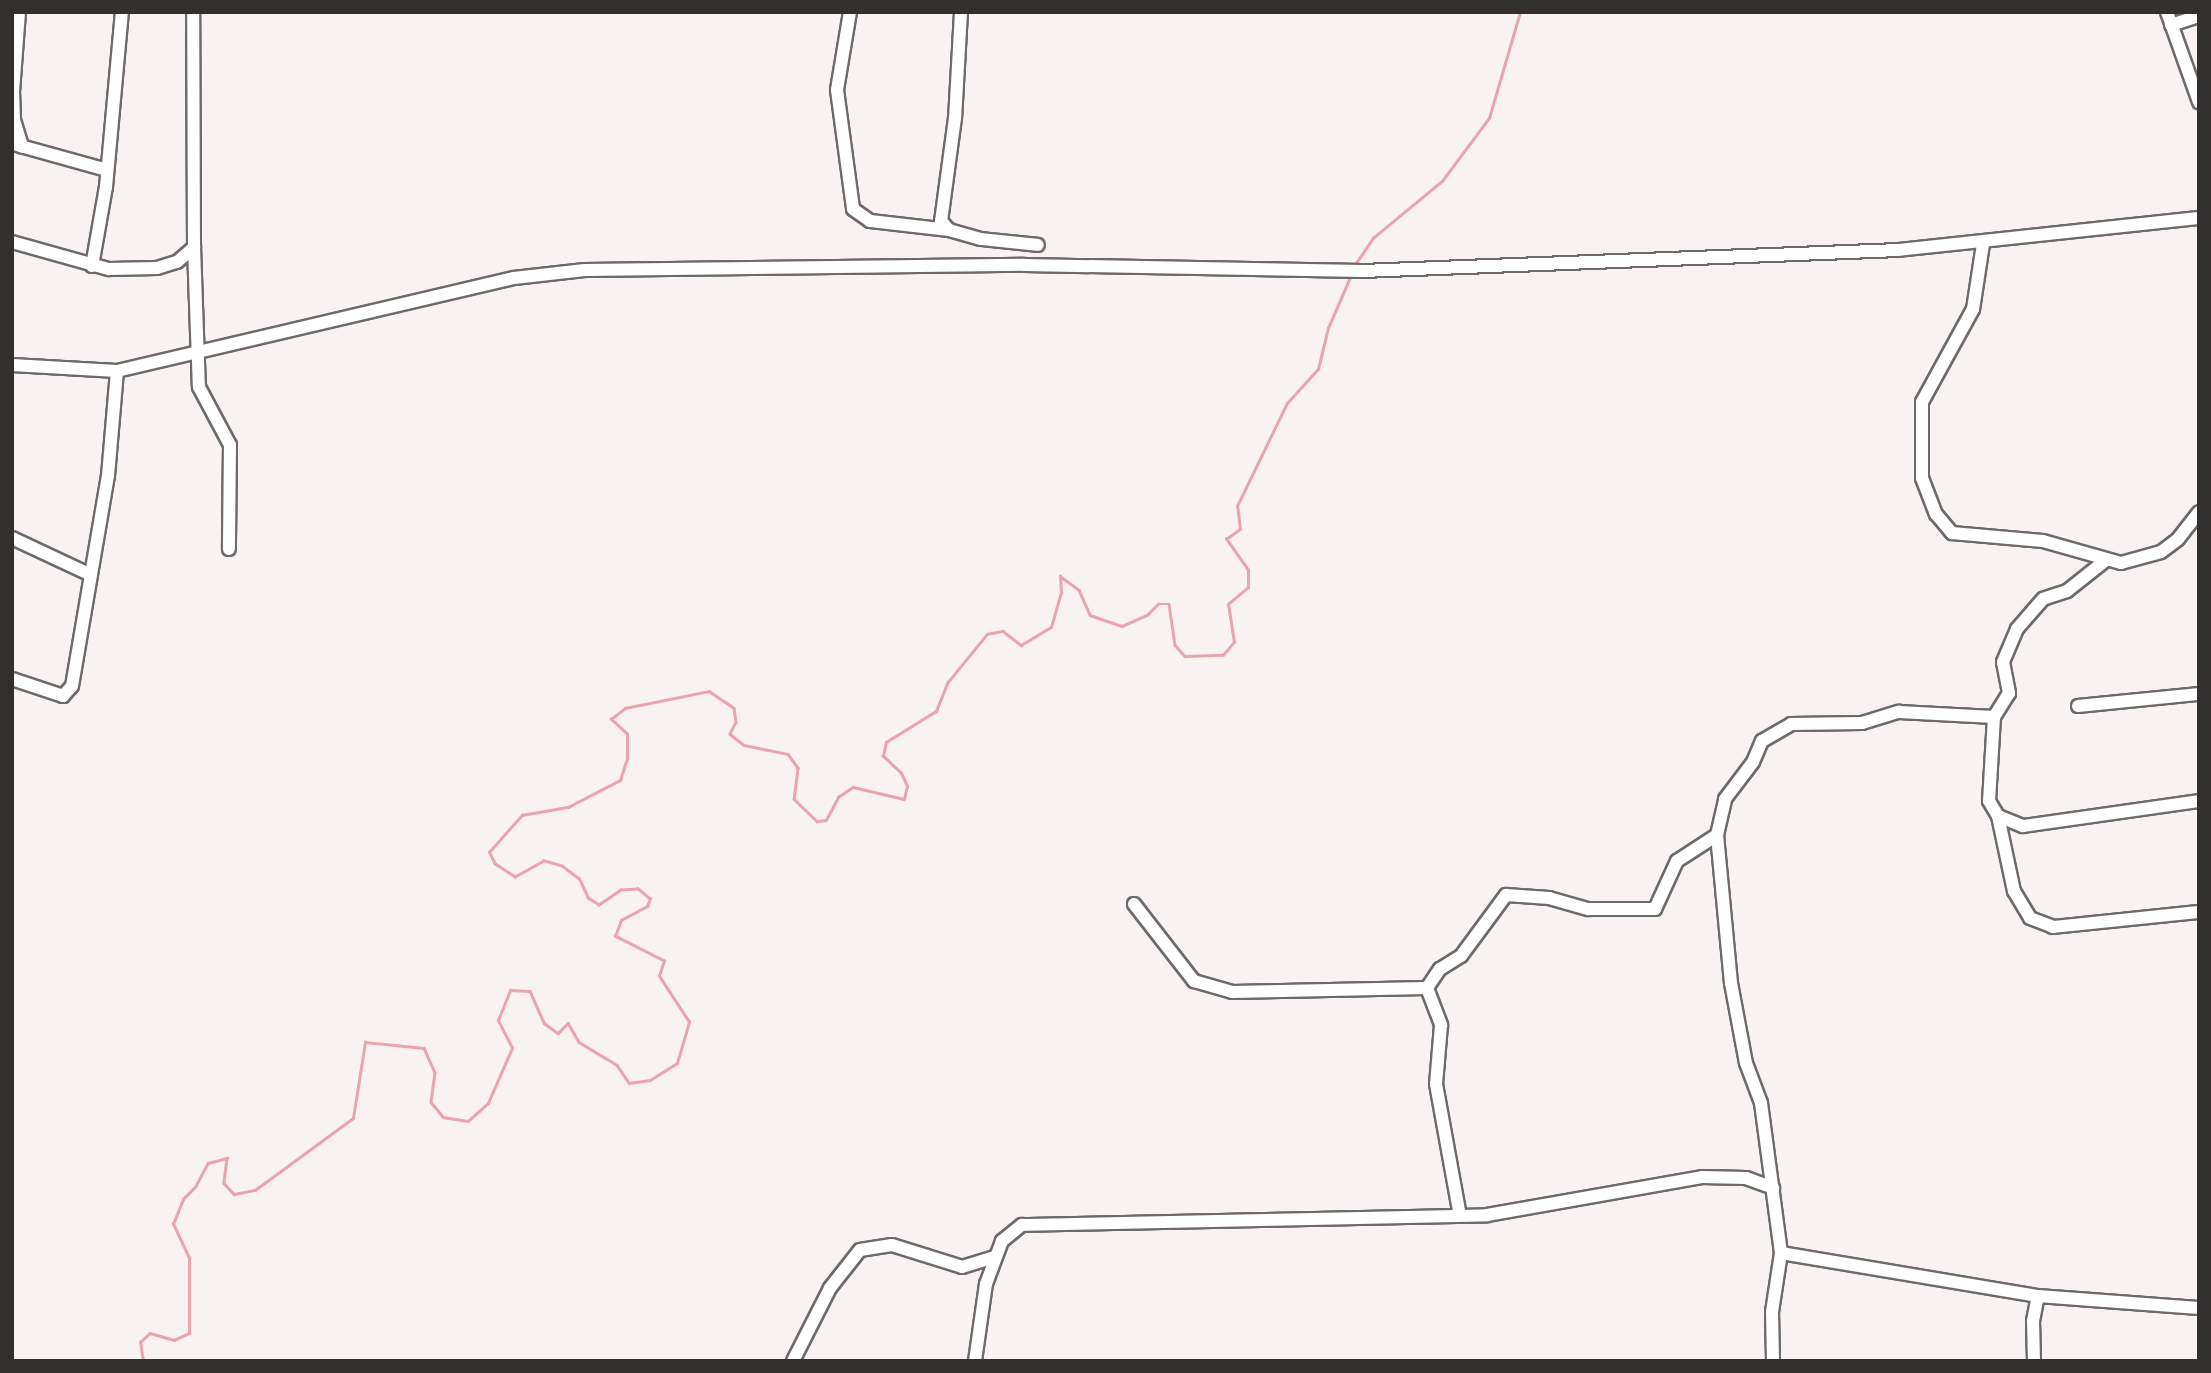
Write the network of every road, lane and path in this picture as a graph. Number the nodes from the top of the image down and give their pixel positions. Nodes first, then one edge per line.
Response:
1 (19, 12) edge
2 (122, 12) edge
3 (193, 12) edge
4 (850, 12) edge
5 (961, 12) edge
6 (2199, 16) edge
7 (2169, 18) edge
8 (2199, 102) edge
9 (17, 145) edge
10 (107, 170) junction
11 (2199, 218) edge
12 (949, 230) junction
13 (12, 242) edge
14 (1983, 244) junction
15 (1038, 245) dead end
16 (194, 247) junction
17 (92, 266) junction
18 (198, 354) junction
19 (12, 365) edge
20 (117, 370) junction
21 (2199, 512) edge
22 (12, 538) edge
23 (229, 549) dead end
24 (2106, 560) junction
25 (91, 575) junction
26 (12, 679) edge
27 (2199, 694) edge
28 (2078, 706) dead end
29 (1994, 717) junction
30 (2199, 801) edge
31 (1998, 816) junction
32 (1717, 835) junction
33 (1135, 904) dead end
34 (2199, 912) edge
35 (1427, 988) junction
36 (1773, 1188) junction
37 (1460, 1216) junction
38 (1781, 1253) junction
39 (995, 1257) junction
40 (2038, 1296) junction
41 (2199, 1308) edge
42 (793, 1361) edge
43 (975, 1361) edge
44 (1773, 1361) edge
45 (2034, 1361) edge

1 - 9 street
2 - 10 street
3 - 16 street
4 - 12 street
5 - 12 street
6 - 7 street
7 - 8 street
9 - 10 street
10 - 17 street
11 - 14 street
12 - 15 street
13 - 17 street
14 - 18 street
14 - 24 street
16 - 17 street
16 - 18 street
18 - 20 street
18 - 23 street
19 - 20 street
20 - 25 street
21 - 24 street
22 - 25 street
24 - 29 street
25 - 26 street
27 - 28 street
29 - 31 street
29 - 32 street
30 - 31 street
31 - 34 street
32 - 35 street
32 - 36 street
33 - 35 street
35 - 37 street
36 - 37 street
36 - 38 street
37 - 39 street
38 - 40 street
38 - 44 street
39 - 42 street
39 - 43 street
40 - 41 street
40 - 45 street

